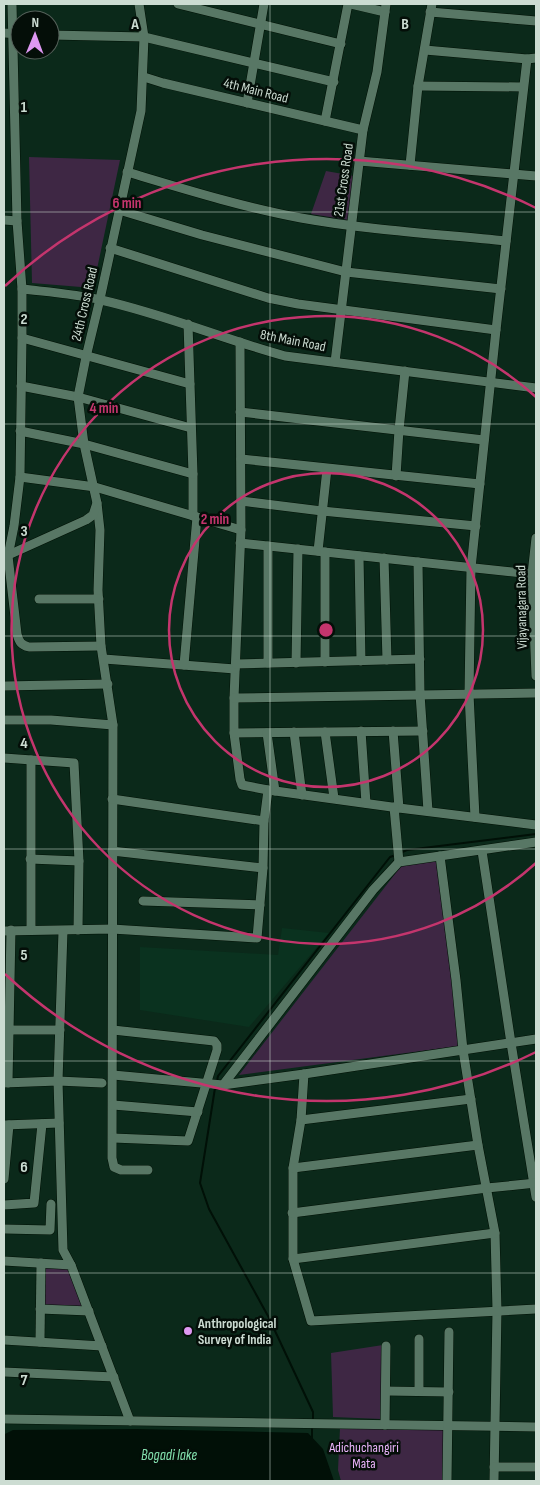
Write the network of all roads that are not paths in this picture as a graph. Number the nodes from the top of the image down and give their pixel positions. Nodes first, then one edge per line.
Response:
1 (139, 4) edge
2 (178, 4) edge
3 (264, 4) edge
4 (350, 4) edge
5 (386, 8) edge
6 (431, 8) edge
7 (536, 21) edge
8 (261, 23) junction
9 (60, 35) edge
10 (144, 37) junction
11 (341, 44) junction
12 (425, 50) junction
13 (532, 58) edge
14 (13, 60) edge
15 (254, 62) junction
16 (144, 77) junction
17 (334, 82) junction
18 (418, 86) junction
19 (523, 87) junction
20 (247, 103) junction
21 (325, 122) junction
22 (363, 130) junction
23 (360, 161) junction
24 (410, 165) junction
25 (127, 172) junction
26 (513, 175) junction
27 (536, 176) edge
28 (119, 210) junction
29 (4, 220) edge
30 (17, 221) junction
31 (350, 226) junction
32 (506, 241) junction
33 (110, 248) junction
34 (346, 272) junction
35 (501, 289) junction
36 (22, 290) junction
37 (100, 299) junction
38 (341, 310) junction
39 (188, 324) junction
40 (496, 330) junction
41 (22, 338) junction
42 (240, 342) junction
43 (86, 357) junction
44 (335, 362) junction
45 (405, 371) junction
46 (490, 382) junction
47 (190, 384) junction
48 (21, 386) junction
49 (536, 388) edge
50 (78, 397) junction
51 (240, 412) junction
52 (192, 428) junction
53 (399, 430) junction
54 (20, 431) junction
55 (484, 440) junction
56 (84, 444) junction
57 (241, 459) junction
58 (326, 469) junction
59 (193, 474) junction
60 (396, 476) junction
61 (20, 477) junction
62 (480, 484) junction
63 (95, 487) junction
64 (241, 501) junction
65 (97, 503) junction
66 (322, 511) junction
67 (195, 516) junction
68 (476, 526) junction
69 (241, 530) junction
70 (536, 538) edge
71 (240, 543) junction
72 (268, 546) junction
73 (298, 549) junction
74 (322, 552) junction
75 (359, 556) junction
76 (6, 557) edge
77 (384, 558) junction
78 (418, 562) junction
79 (472, 568) junction
80 (533, 577) edge
81 (38, 599) dead end
82 (99, 600) junction
83 (101, 646) junction
84 (104, 659) junction
85 (420, 659) junction
86 (387, 660) junction
87 (361, 661) junction
88 (296, 662) junction
89 (325, 662) junction
90 (268, 663) junction
91 (184, 665) junction
92 (236, 667) junction
93 (536, 676) edge
94 (108, 684) junction
95 (4, 686) edge
96 (536, 693) edge
97 (420, 694) junction
98 (469, 694) junction
99 (234, 698) junction
100 (4, 720) edge
101 (113, 725) junction
102 (393, 731) junction
103 (423, 731) junction
104 (267, 732) junction
105 (294, 732) junction
106 (325, 732) junction
107 (361, 732) junction
108 (234, 733) junction
109 (4, 758) edge
110 (31, 760) junction
111 (271, 790) junction
112 (302, 795) junction
113 (334, 798) junction
114 (112, 799) junction
115 (366, 803) junction
116 (396, 808) junction
117 (428, 811) junction
118 (475, 817) junction
119 (264, 821) junction
120 (536, 825) edge
121 (536, 842) edge
122 (482, 851) junction
123 (112, 852) junction
124 (440, 856) junction
125 (30, 859) junction
126 (79, 861) junction
127 (399, 862) junction
128 (263, 868) junction
129 (143, 901) dead end
130 (260, 905) junction
131 (112, 928) junction
132 (7, 930) edge
133 (31, 930) junction
134 (78, 930) junction
135 (63, 931) junction
136 (6, 1030) edge
137 (60, 1030) junction
138 (113, 1030) junction
139 (536, 1039) edge
140 (511, 1044) junction
141 (462, 1050) junction
142 (113, 1074) junction
143 (304, 1074) junction
144 (58, 1080) junction
145 (6, 1083) edge
146 (102, 1083) dead end
147 (215, 1084) junction
148 (471, 1099) junction
149 (113, 1105) junction
150 (198, 1112) junction
151 (301, 1120) junction
152 (59, 1123) junction
153 (42, 1124) junction
154 (6, 1125) edge
155 (113, 1138) junction
156 (478, 1144) junction
157 (293, 1168) junction
158 (148, 1170) dead end
159 (4, 1179) edge
160 (535, 1183) edge
161 (487, 1188) junction
162 (536, 1197) edge
163 (51, 1204) dead end
164 (4, 1205) edge
165 (292, 1213) junction
166 (4, 1229) edge
167 (495, 1233) junction
168 (292, 1259) junction
169 (4, 1262) edge
170 (41, 1264) junction
171 (71, 1265) junction
172 (40, 1308) junction
173 (536, 1309) edge
174 (497, 1310) junction
175 (89, 1312) junction
176 (450, 1332) dead end
177 (420, 1339) dead end
178 (4, 1340) edge
179 (40, 1342) junction
180 (102, 1346) junction
181 (386, 1346) dead end
182 (4, 1372) edge
183 (114, 1377) junction
184 (386, 1391) junction
185 (419, 1391) junction
186 (449, 1392) junction
187 (4, 1420) edge
188 (130, 1421) junction
189 (385, 1425) junction
190 (448, 1426) junction
191 (494, 1427) junction
192 (536, 1427) edge
193 (494, 1467) junction
194 (536, 1467) edge
195 (447, 1481) edge
196 (494, 1481) edge

1 - 10 street, 24th Cross Road
2 - 8 street
3 - 8 street
4 - 5 street
4 - 11 street
5 - 22 street, 21st Cross Road
6 - 7 street
6 - 12 street
8 - 11 street
8 - 15 street
9 - 10 street
10 - 15 street
10 - 16 street, 24th Cross Road
11 - 17 street
12 - 13 street
12 - 18 street
13 - 19 street
14 - 30 street
15 - 17 street
15 - 20 street
16 - 20 street, 4th Main Road
16 - 25 street, 24th Cross Road
17 - 21 street
18 - 19 street
18 - 24 street
19 - 26 street
20 - 21 street, 4th Main Road
21 - 22 street, 4th Main Road
22 - 23 street, 21st Cross Road
23 - 24 street
23 - 31 street, 21st Cross Road
24 - 26 street
25 - 28 street, 24th Cross Road
25 - 31 street
26 - 27 street
26 - 32 street
28 - 33 street, 24th Cross Road
28 - 34 street
29 - 30 street
30 - 36 street
31 - 32 street
31 - 34 street, 21st Cross Road
32 - 35 street
33 - 37 street, 24th Cross Road
33 - 38 street
34 - 35 street
34 - 38 street, 21st Cross Road
35 - 40 street
36 - 37 street, 8th Main Road
36 - 41 street
37 - 39 street, 8th Main Road
37 - 43 street, 24th Cross Road
38 - 40 street
38 - 44 street, 21st Cross Road
39 - 42 street, 8th Main Road
39 - 47 street
40 - 46 street
41 - 43 street
41 - 48 street
42 - 44 street, 8th Main Road
42 - 51 street
43 - 47 street
43 - 50 street, 24th Cross Road
44 - 45 street, 8th Main Road
45 - 46 street, 8th Main Road
45 - 53 street
46 - 49 street, 8th Main Road
46 - 55 street
47 - 52 street
48 - 50 street
48 - 54 street
50 - 52 street
50 - 56 street, 24th Cross Road
51 - 53 street
51 - 57 street
52 - 59 street
53 - 55 street
53 - 60 street
54 - 56 street
54 - 61 street
55 - 62 street
56 - 59 street
56 - 63 street, 24th Cross Road
57 - 58 street
57 - 64 street
58 - 60 street
58 - 66 street
59 - 67 street
60 - 62 street
61 - 63 street
61 - 76 street
62 - 68 street
63 - 65 street, 24th Cross Road
63 - 67 street
64 - 66 street
64 - 69 street
65 - 76 street
65 - 82 street, 24th Cross Road
66 - 68 street
66 - 74 street
67 - 69 street
67 - 91 street
68 - 79 street
69 - 71 street
70 - 80 street, Vijayanagara Road
71 - 72 street
71 - 92 street
72 - 73 street
72 - 90 street
73 - 74 street
73 - 88 street
74 - 75 street
74 - 89 street
75 - 77 street
75 - 87 street
76 - 83 street
77 - 78 street
77 - 86 street
78 - 79 street
78 - 85 street
79 - 80 street
79 - 98 street
80 - 93 street, Vijayanagara Road
81 - 82 street
82 - 83 street, 24th Cross Road
83 - 84 street, 24th Cross Road
84 - 91 street
84 - 94 street, 24th Cross Road
85 - 86 street
85 - 97 street
86 - 87 street
87 - 89 street
88 - 89 street
88 - 90 street
90 - 92 street
91 - 92 street
92 - 99 street
94 - 95 street
94 - 101 street, 24th Cross Road
96 - 98 street
97 - 98 street
97 - 99 street
97 - 103 street
98 - 118 street
99 - 108 street
100 - 101 street
101 - 114 street, 24th Cross Road
102 - 103 street
102 - 107 street
102 - 116 street
103 - 117 street
104 - 105 street
104 - 108 street
104 - 111 street
105 - 106 street
105 - 112 street
106 - 107 street
106 - 113 street
107 - 115 street
108 - 111 street
109 - 110 street
110 - 125 street
110 - 126 street
111 - 112 street
111 - 119 street
112 - 113 street
113 - 115 street
114 - 119 street
114 - 123 street, 24th Cross Road
115 - 116 street
116 - 117 street
116 - 127 street
117 - 118 street
118 - 120 street
119 - 128 street
121 - 122 street
122 - 124 street
122 - 140 street
123 - 128 street
123 - 131 street, 24th Cross Road
124 - 127 street
124 - 141 street
125 - 126 street
125 - 133 street
126 - 134 street
127 - 147 street
128 - 130 street
129 - 130 street
130 - 131 street
131 - 134 street
131 - 138 street, 24th Cross Road
132 - 133 street
132 - 136 street
133 - 135 street
134 - 135 street
135 - 137 street
136 - 137 street
136 - 145 street
137 - 144 street
138 - 142 street, 24th Cross Road
138 - 147 street
139 - 140 street
140 - 141 street
140 - 160 street
141 - 143 street
141 - 148 street
142 - 147 street
142 - 149 street, 24th Cross Road
143 - 147 street
143 - 151 street
144 - 145 street
144 - 146 street
144 - 152 street
147 - 150 street
148 - 151 street
148 - 156 street
149 - 150 street
149 - 155 street, 24th Cross Road
150 - 155 street
151 - 157 street
152 - 153 street
152 - 171 street
153 - 154 street
153 - 164 street
154 - 159 street
155 - 158 street, 24th Cross Road
156 - 157 street
156 - 161 street
157 - 165 street
160 - 161 street
160 - 162 street
161 - 165 street
161 - 167 street
163 - 166 street
165 - 168 street
167 - 168 street
167 - 174 street
168 - 174 street
169 - 170 street
170 - 171 street
170 - 172 street
171 - 175 street
172 - 175 street
172 - 179 street
173 - 174 street
174 - 191 street
175 - 180 street
176 - 186 street
177 - 185 street
178 - 179 street
179 - 180 street
180 - 183 street
181 - 184 street
182 - 183 street
183 - 188 street
184 - 185 street
184 - 189 street
185 - 186 street
186 - 190 street
187 - 188 street
188 - 189 street
189 - 190 street
190 - 191 street
190 - 195 street
191 - 192 street
191 - 193 street
193 - 194 street
193 - 196 street

